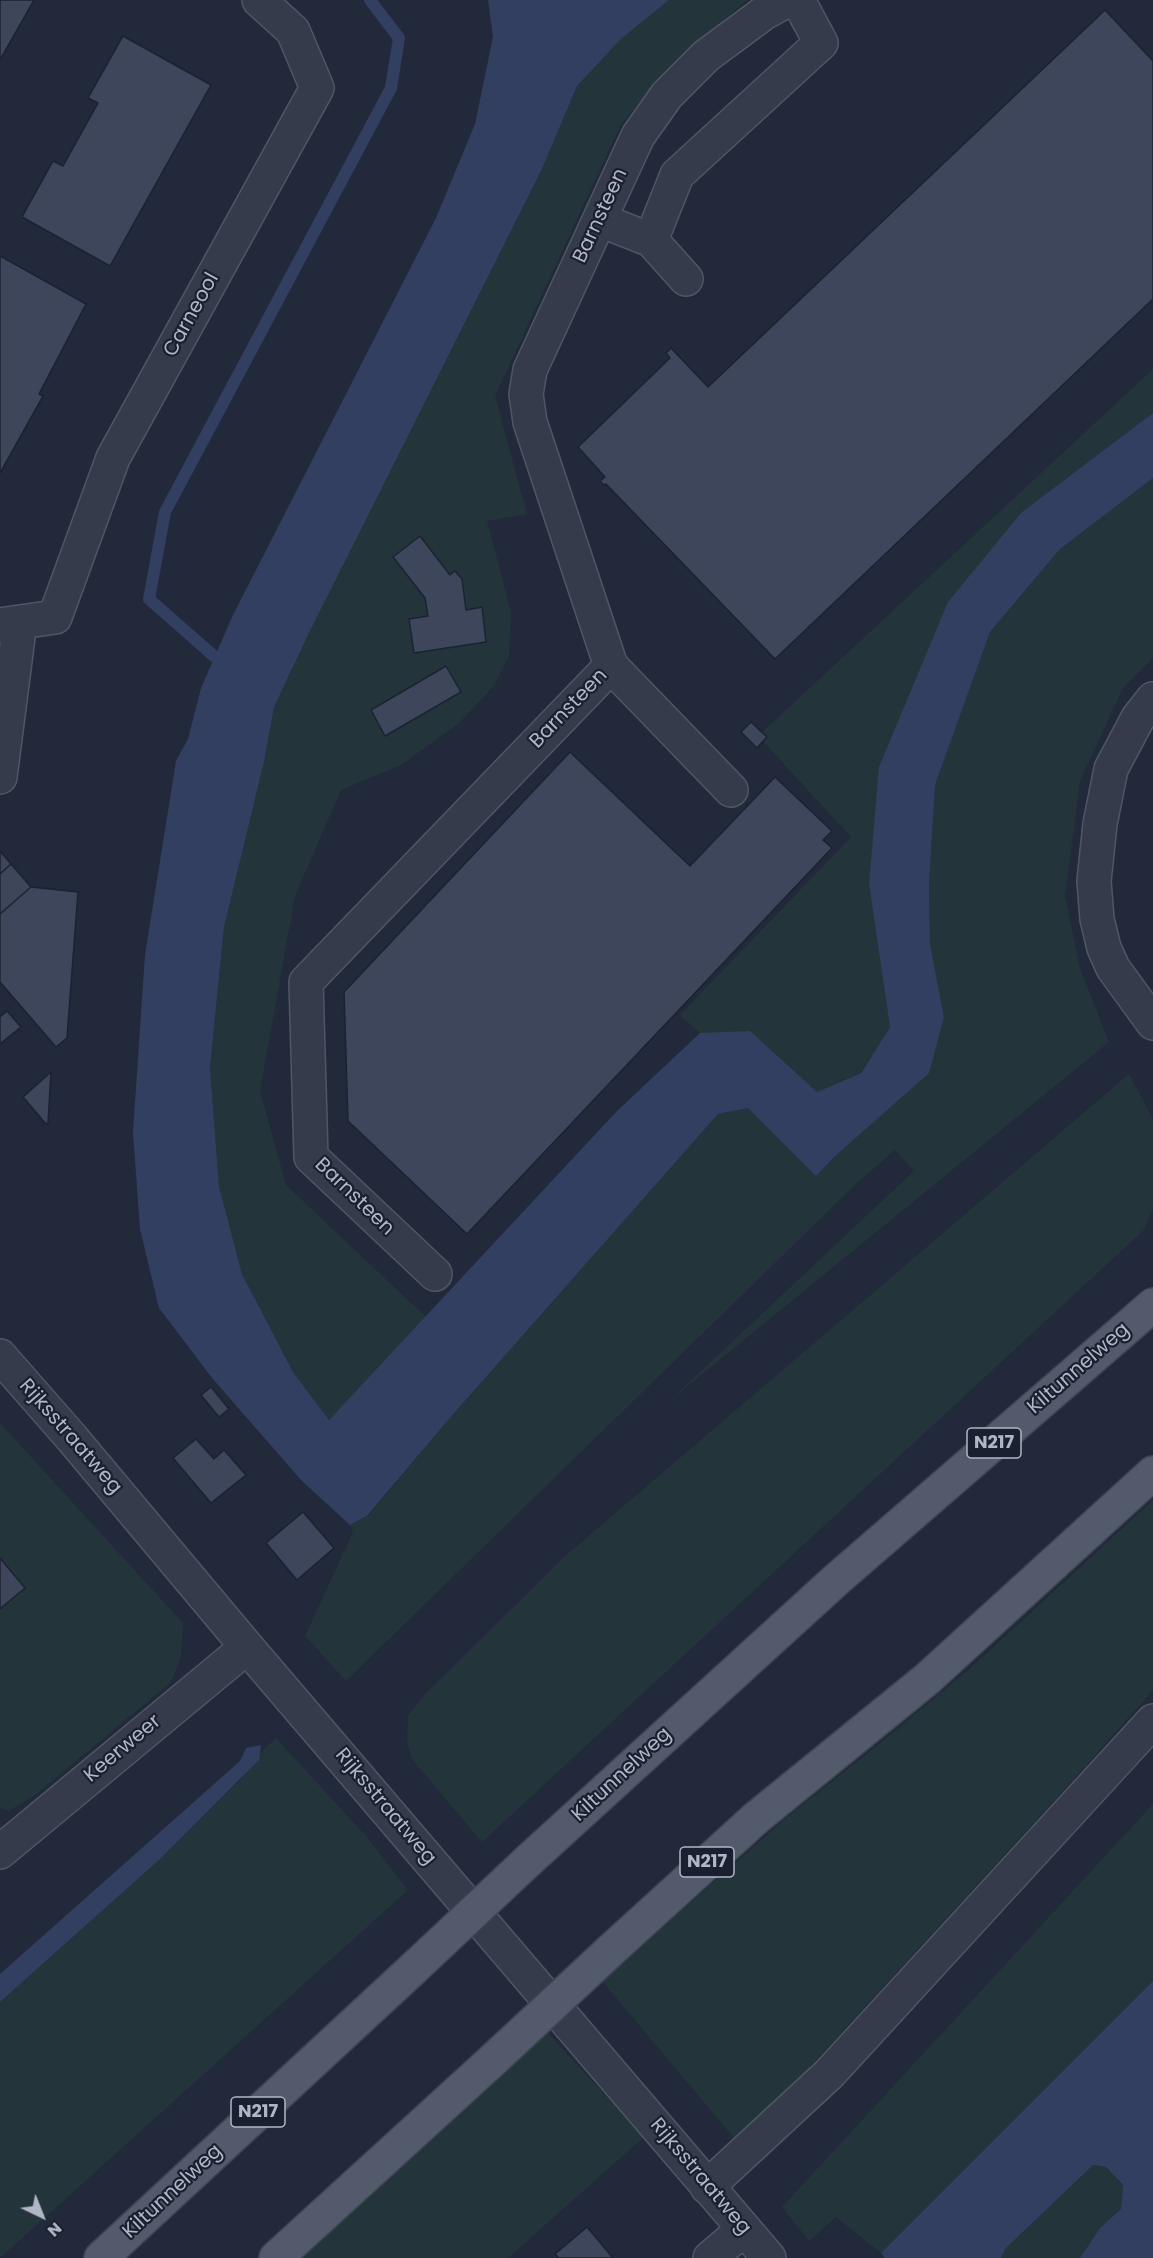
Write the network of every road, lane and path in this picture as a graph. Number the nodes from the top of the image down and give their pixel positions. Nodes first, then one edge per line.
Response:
1 (259, 0) edge
2 (788, 0) edge
3 (798, 0) edge
4 (600, 219) junction
5 (651, 240) junction
6 (686, 279) dead end
7 (10, 623) edge
8 (611, 666) junction
9 (1153, 699) edge
10 (0, 777) edge
11 (731, 789) dead end
12 (1153, 1023) edge
13 (435, 1274) dead end
14 (1153, 1305) edge
15 (0, 1356) edge
16 (1153, 1473) edge
17 (247, 1647) junction
18 (1153, 1721) edge
19 (0, 1852) edge
20 (707, 2187) junction
21 (744, 2229) junction
22 (101, 2258) edge
23 (276, 2258) edge
24 (710, 2258) edge
25 (769, 2258) edge

1 - 7 street, Carneool
2 - 4 street, Barnsteen
3 - 5 street
4 - 5 street
4 - 8 street, Barnsteen
5 - 6 street
7 - 10 street, Carneool
8 - 11 street
8 - 13 street, Barnsteen
9 - 12 street
14 - 22 main road, Kiltunnelweg / N217, bridge
15 - 17 street, Rijksstraatweg
16 - 23 main road, N217, bridge
17 - 19 street, Keerweer
17 - 20 street, Rijksstraatweg
18 - 20 street
20 - 21 street, Rijksstraatweg
21 - 24 street
21 - 25 street, Rijksstraatweg

